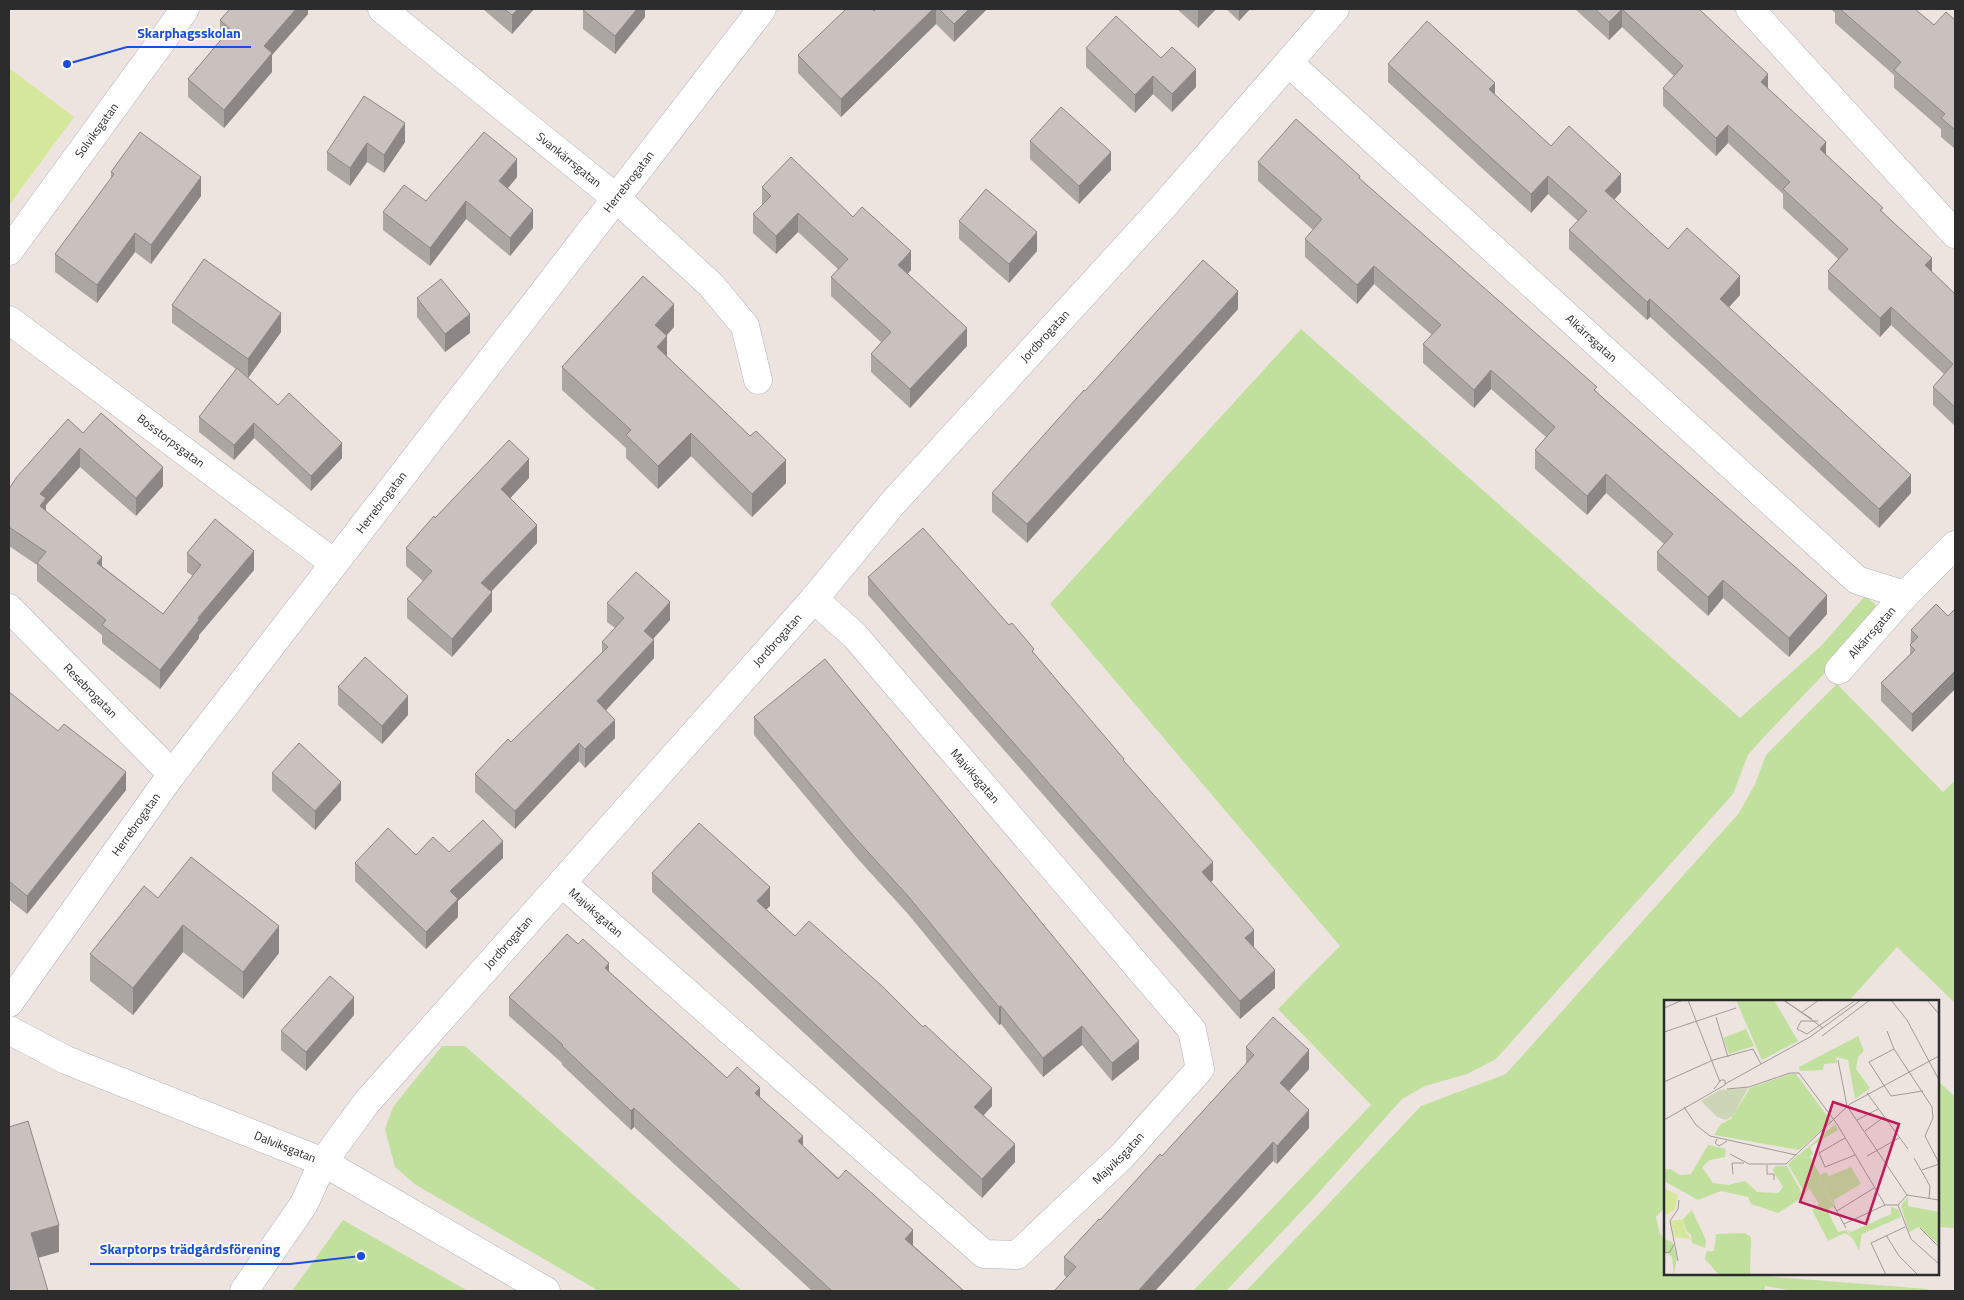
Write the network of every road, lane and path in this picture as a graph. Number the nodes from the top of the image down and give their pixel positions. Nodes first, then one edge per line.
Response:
1 (185, 9) edge
2 (382, 9) edge
3 (762, 9) edge
4 (1335, 9) edge
5 (1750, 9) edge
6 (1289, 63) junction
7 (616, 198) junction
8 (1955, 234) edge
9 (9, 252) edge
10 (9, 320) edge
11 (758, 380) dead end
12 (1955, 545) edge
13 (334, 563) junction
14 (1905, 596) junction
15 (814, 599) junction
16 (9, 608) edge
17 (1839, 670) dead end
18 (172, 774) junction
19 (562, 883) junction
20 (9, 1003) edge
21 (9, 1030) edge
22 (323, 1162) junction
23 (244, 1291) edge
24 (546, 1291) edge

1 - 9 street, Solviksgatan
2 - 7 street, Svankärrsgatan
3 - 7 street, Herrebrogatan
4 - 6 street, Jordbrogatan
5 - 8 street
6 - 14 street, Alkärrsgatan
6 - 15 street, Jordbrogatan
7 - 11 street, Svankärrsgatan
7 - 13 street, Herrebrogatan
10 - 13 street, Bosstorpsgatan
12 - 14 street, Alkärrsgatan
13 - 18 street, Herrebrogatan
14 - 17 street, Alkärrsgatan
15 - 19 street, Jordbrogatan
15 - 19 street, Majviksgatan
16 - 18 street, Resebrogatan
18 - 20 street, Herrebrogatan
19 - 22 street, Jordbrogatan
21 - 22 street, Dalviksgatan
22 - 23 street, Jordbrogatan
22 - 24 street, Dalviksgatan

